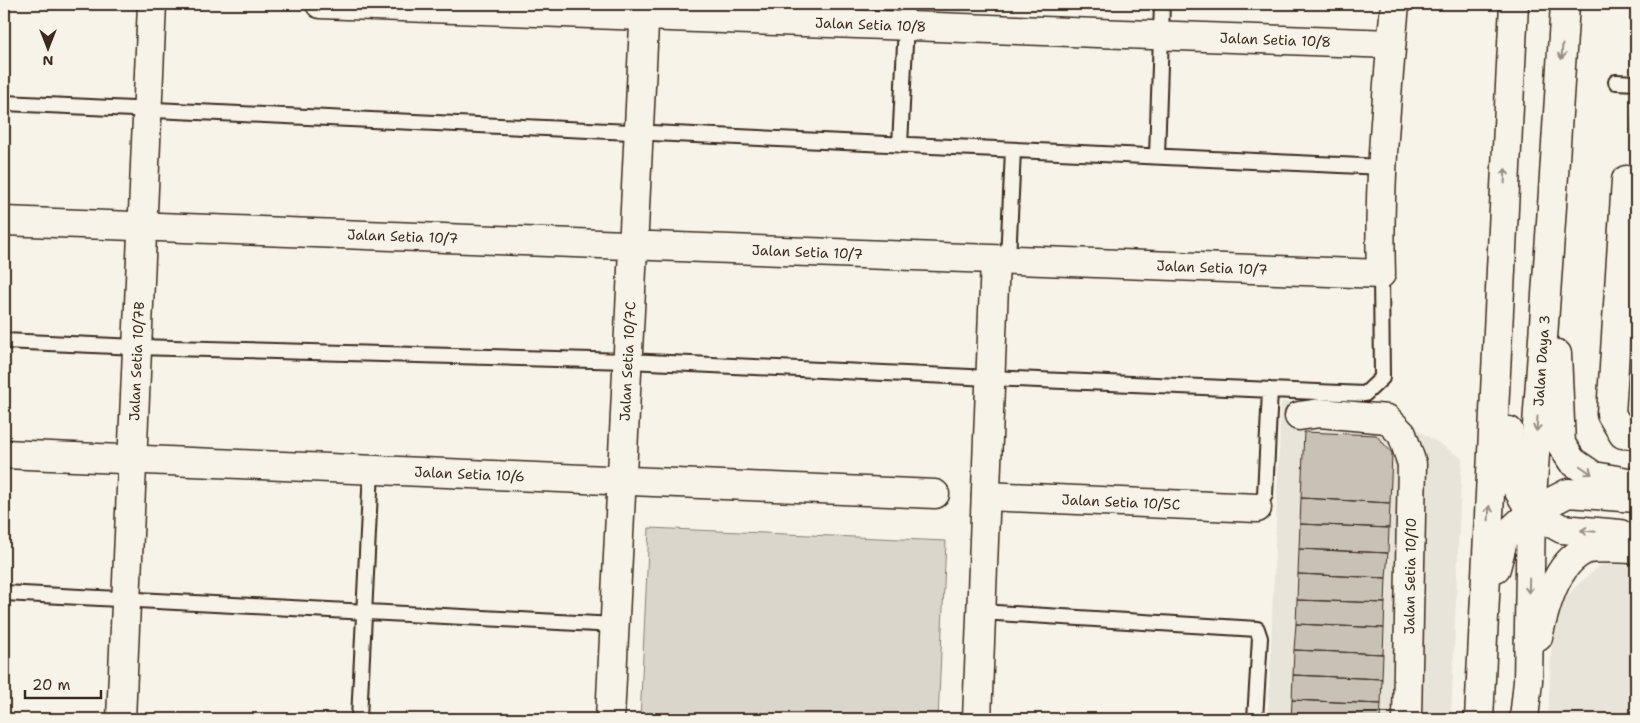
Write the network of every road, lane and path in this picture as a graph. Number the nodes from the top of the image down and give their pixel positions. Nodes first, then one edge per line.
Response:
1 (152, 4) edge
2 (320, 4) edge
3 (1162, 4) edge
4 (1395, 4) edge
5 (1514, 4) edge
6 (1565, 4) edge
7 (644, 9) edge
8 (906, 15) edge
9 (1161, 36) junction
10 (1392, 44) junction
11 (1616, 82) dead end
12 (1636, 83) edge
13 (4, 103) edge
14 (148, 110) junction
15 (639, 132) junction
16 (900, 145) junction
17 (1013, 150) junction
18 (1157, 156) junction
19 (1382, 166) junction
20 (1631, 180) edge
21 (1503, 219) junction
22 (4, 221) edge
23 (1551, 222) junction
24 (143, 227) junction
25 (633, 246) junction
26 (1002, 260) junction
27 (1381, 274) junction
28 (1627, 321) edge
29 (4, 341) edge
30 (137, 347) junction
31 (628, 361) junction
32 (991, 378) junction
33 (1270, 390) junction
34 (1299, 416) dead end
35 (1636, 436) edge
36 (4, 454) edge
37 (133, 459) junction
38 (371, 470) junction
39 (622, 480) junction
40 (1636, 483) edge
41 (935, 494) dead end
42 (986, 496) junction
43 (1636, 498) edge
44 (1257, 508) joint
45 (1531, 512) junction
46 (1636, 535) edge
47 (1636, 549) edge
48 (4, 593) edge
49 (126, 599) junction
50 (364, 612) junction
51 (981, 612) junction
52 (615, 625) junction
53 (1528, 681) junction
54 (121, 719) edge
55 (359, 719) edge
56 (610, 719) edge
57 (977, 719) edge
58 (1255, 719) edge
59 (1407, 719) edge
60 (1479, 719) edge
61 (1489, 719) edge
62 (1524, 719) edge

1 - 14 street, Jalan Setia 10/7B
2 - 7 street, Jalan Setia 10/8
3 - 9 lane
4 - 10 street
21 -> 5 street
6 -> 23 street, Jalan Daya 3
7 - 8 street, Jalan Setia 10/8
7 - 15 street, Jalan Setia 10/7C
8 - 9 street, Jalan Setia 10/8
8 - 16 lane
9 - 10 street, Jalan Setia 10/8
9 - 18 lane
10 - 19 street
11 - 12 lane
13 - 14 lane
14 - 15 lane
14 - 24 street, Jalan Setia 10/7B
15 - 16 lane
15 - 25 street, Jalan Setia 10/7C
16 - 17 lane
17 - 18 lane
17 - 26 lane
18 - 19 lane
19 - 27 street
20 - 28 street
21 - 45 street
60 -> 21 street
22 - 24 street, Jalan Setia 10/7
23 -> 40 street
23 -> 45 street, Jalan Daya 3
24 - 25 street, Jalan Setia 10/7
24 - 30 street, Jalan Setia 10/7B
25 - 26 street, Jalan Setia 10/7
25 - 31 street, Jalan Setia 10/7C
26 - 27 street, Jalan Setia 10/7
26 - 32 street
27 - 33 lane
28 - 35 street
29 - 30 lane
30 - 31 lane
30 - 37 street, Jalan Setia 10/7B
31 - 32 lane
31 - 39 street, Jalan Setia 10/7C
32 - 33 lane
32 - 42 street
33 - 44 lane
34 - 59 street, Jalan Setia 10/10
36 - 37 street, Jalan Setia 10/6
37 - 38 street, Jalan Setia 10/6
37 - 49 street, Jalan Setia 10/7B
38 - 39 street, Jalan Setia 10/6
38 - 50 lane
39 - 41 street, Jalan Setia 10/6
39 - 52 street, Jalan Setia 10/7C
42 - 44 street, Jalan Setia 10/5C
42 - 51 street
43 - 45 street
46 -> 45 street
45 -> 53 street, Jalan Daya 3
45 - 61 street
47 - 53 street
48 - 49 lane
49 - 50 lane
49 - 54 street, Jalan Setia 10/7B
50 - 52 lane
50 - 55 lane
51 - 57 street
51 - 58 lane
52 - 56 street, Jalan Setia 10/7C
53 - 62 street, Jalan Daya 3

